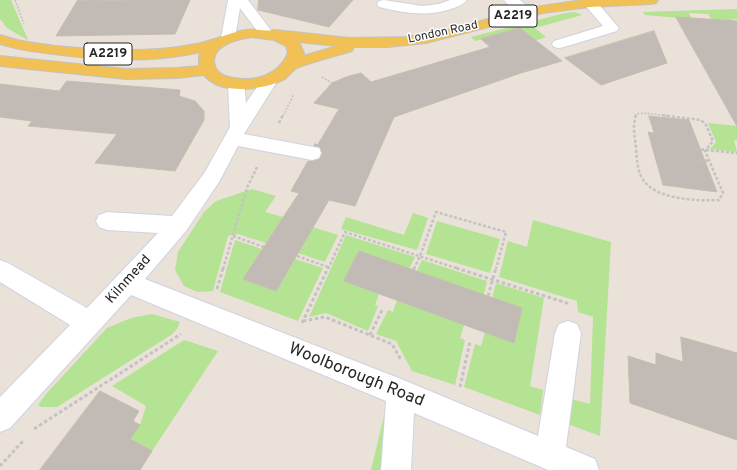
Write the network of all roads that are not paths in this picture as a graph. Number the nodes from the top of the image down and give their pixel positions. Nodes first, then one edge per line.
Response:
1 (235, 0) edge
2 (241, 0) edge
3 (460, 0) edge
4 (511, 0) edge
5 (651, 0) edge
6 (590, 3) junction
7 (384, 4) dead end
8 (527, 12) junction
9 (270, 34) junction
10 (0, 39) edge
11 (222, 41) junction
12 (376, 43) junction
13 (558, 44) dead end
14 (0, 61) edge
15 (293, 64) junction
16 (207, 70) junction
17 (270, 80) junction
18 (236, 84) junction
19 (236, 133) junction
20 (312, 153) tunnel mouth
21 (107, 221) dead end
22 (178, 225) junction
23 (0, 270) edge
24 (127, 283) junction
25 (90, 323) junction
26 (568, 333) road end
27 (401, 393) junction
28 (0, 418) edge
29 (550, 455) junction
30 (396, 470) edge
31 (584, 470) edge

1 - 11 street
2 - 9 street
3 - 7 street
4 - 8 street
5 - 6 main road, London Road / A2219
6 - 8 main road, London Road / A2219
6 - 13 street
8 - 12 main road, London Road / A2219
9 - 11 main road, A2219
9 - 12 main road, London Road / A2219
9 - 15 main road
10 - 11 main road, A2219
11 - 16 main road
12 - 15 main road, London Road / A2219
14 - 16 main road, A2219
15 - 17 main road, A2219
16 - 18 main road, A2219
17 - 18 main road, A2219
17 - 19 street, Kilnmead
18 - 19 street
19 - 20 street
19 - 22 street, Kilnmead
21 - 22 street
22 - 24 street, Kilnmead
23 - 25 street
24 - 25 street, Kilnmead
24 - 27 street, Woolborough Road
25 - 28 street, Kilnmead
26 - 29 street
27 - 29 street, Woolborough Road
27 - 30 street
29 - 31 street, Woolborough Road

